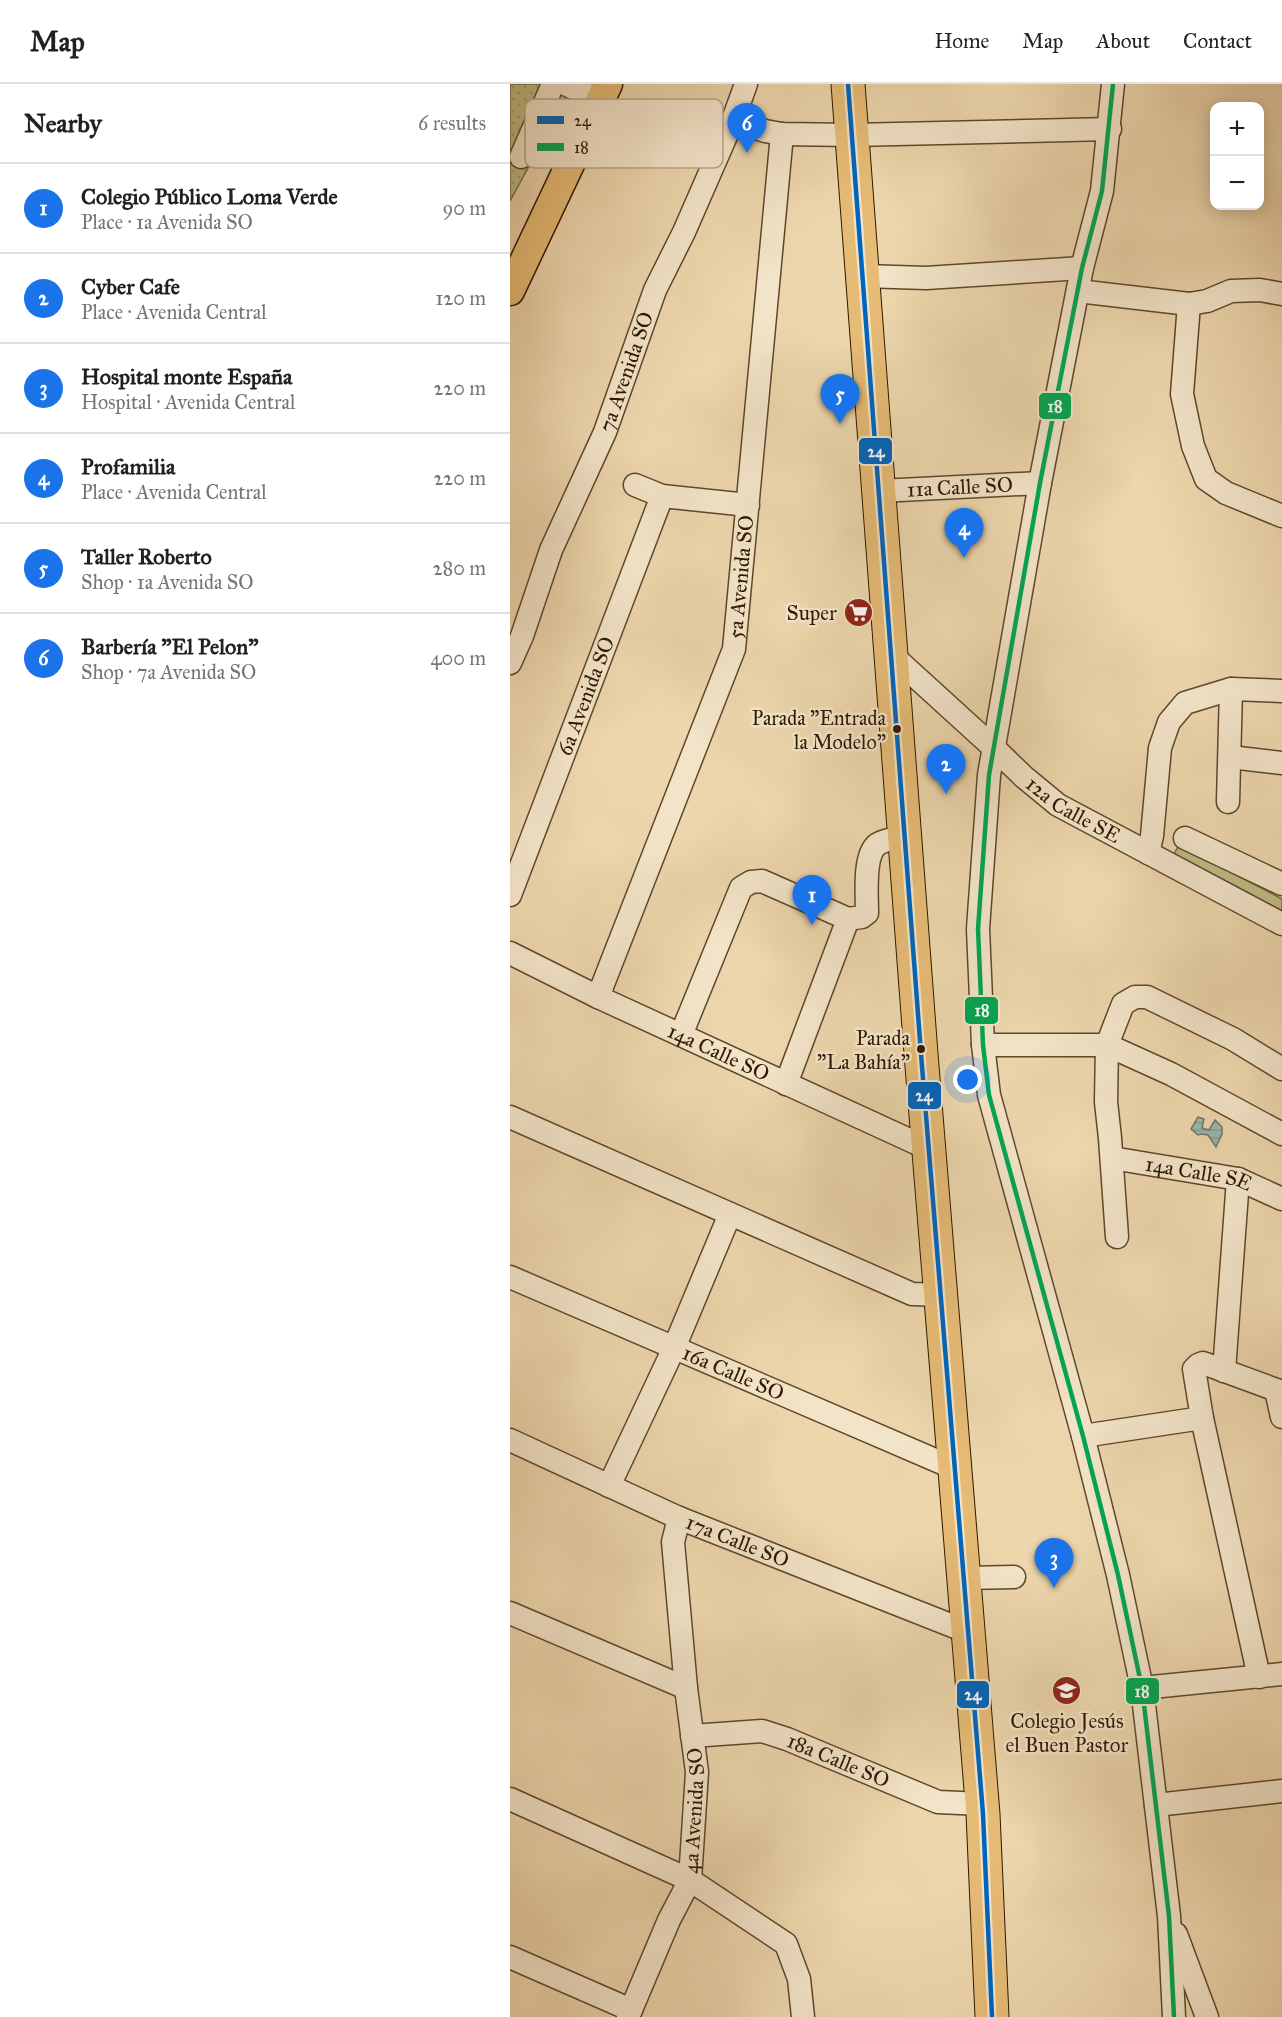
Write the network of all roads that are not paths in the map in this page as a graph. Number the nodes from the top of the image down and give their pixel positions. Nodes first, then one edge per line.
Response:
1 (553, 84) edge
2 (565, 84) edge
3 (746, 84) edge
4 (848, 84) edge
5 (1113, 84) edge
6 (604, 92) edge
7 (546, 99) edge
8 (733, 120) junction
9 (1110, 129) junction
10 (782, 134) junction
11 (852, 135) junction
12 (723, 143) edge
13 (525, 148) edge
14 (521, 157) dead end
15 (568, 168) edge
16 (712, 168) edge
17 (1082, 268) junction
18 (863, 276) junction
19 (510, 291) edge
20 (1078, 291) junction
21 (1282, 294) edge
22 (1189, 304) junction
23 (1040, 483) junction
24 (635, 485) dead end
25 (880, 491) junction
26 (662, 496) junction
27 (748, 504) junction
28 (1282, 516) edge
29 (893, 656) junction
30 (510, 663) edge
31 (1231, 689) junction
32 (1282, 691) edge
33 (994, 747) junction
34 (1230, 757) junction
35 (1282, 763) edge
36 (1228, 802) dead end
37 (906, 837) junction
38 (1185, 838) dead end
39 (1148, 853) junction
40 (1282, 884) edge
41 (510, 895) edge
42 (848, 919) junction
43 (1282, 924) edge
44 (510, 953) edge
45 (598, 997) junction
46 (681, 1035) junction
47 (982, 1045) junction
48 (1107, 1045) junction
49 (1282, 1069) edge
50 (786, 1084) junction
51 (510, 1117) edge
52 (1282, 1134) edge
53 (929, 1149) junction
54 (1112, 1158) junction
55 (1238, 1179) junction
56 (1282, 1199) edge
57 (730, 1214) junction
58 (1117, 1237) dead end
59 (510, 1277) edge
60 (942, 1295) junction
61 (674, 1348) junction
62 (1224, 1371) junction
63 (1279, 1391) edge
64 (1282, 1417) edge
65 (1203, 1418) junction
66 (1083, 1436) junction
67 (510, 1440) edge
68 (956, 1469) junction
69 (609, 1486) junction
70 (679, 1518) junction
71 (1014, 1577) dead end
72 (964, 1578) junction
73 (510, 1613) edge
74 (968, 1632) junction
75 (1282, 1674) edge
76 (1258, 1677) junction
77 (686, 1688) junction
78 (1142, 1688) junction
79 (692, 1736) junction
80 (1282, 1791) edge
81 (510, 1799) edge
82 (982, 1804) junction
83 (1156, 1805) junction
84 (690, 1880) junction
85 (1169, 1916) junction
86 (510, 1957) edge
87 (630, 2013) edge
88 (803, 2017) edge
89 (992, 2017) edge
90 (1174, 2017) edge
91 (1207, 2017) edge

1 - 7 street
2 - 6 street
3 - 8 street, 7a Avenida SO
4 - 11 highway
5 - 9 street
8 - 10 street
8 - 12 street, 7a Avenida SO
9 - 11 street
9 - 17 street
10 - 11 street
10 - 27 street, 5a Avenida SO
11 - 18 highway
13 - 14 street
15 - 19 main road
16 - 30 street, 7a Avenida SO
17 - 18 street
17 - 20 street
18 - 25 highway
20 - 22 street
20 - 23 street
21 - 22 street
22 - 28 street
23 - 25 street, 11a Calle SO
23 - 33 street
24 - 26 street
25 - 29 highway
26 - 27 street
26 - 41 street, 6a Avenida SO
27 - 45 street, 5a Avenida SO
29 - 33 street, 12a Calle SE
29 - 37 highway
31 - 32 street
31 - 34 street
31 - 39 street
33 - 39 street, 12a Calle SE
33 - 47 street
34 - 35 street
34 - 36 street
37 - 42 street
37 - 53 highway
38 - 40 street
39 - 43 street, 12a Calle SE
42 - 46 street
42 - 50 street
44 - 45 street, 14a Calle SO
45 - 46 street, 14a Calle SO
46 - 50 street, 14a Calle SO
47 - 48 street
47 - 66 street
48 - 49 street
48 - 52 street
48 - 54 street
50 - 53 street, 14a Calle SO
51 - 57 street
53 - 60 highway
54 - 55 street, 14a Calle SE
54 - 58 street
55 - 56 street, 14a Calle SE
55 - 62 street
57 - 60 street
57 - 61 street
59 - 61 street, 16a Calle SO
60 - 68 highway
61 - 68 street, 16a Calle SO
61 - 69 street
62 - 63 street
62 - 65 street
63 - 64 street
65 - 66 street
65 - 76 street
66 - 78 street
67 - 69 street, 17a Calle SO
68 - 72 highway
69 - 70 street, 17a Calle SO
70 - 74 street, 17a Calle SO
70 - 77 street, 4a Avenida SO
71 - 72 street
72 - 74 highway
73 - 77 street
74 - 82 highway
75 - 76 street
76 - 78 street
77 - 79 street, 4a Avenida SO
78 - 83 street
79 - 82 street, 18a Calle SO
79 - 84 street, 4a Avenida SO
80 - 83 street
81 - 84 street
82 - 89 highway
83 - 85 street
84 - 87 street, 4a Avenida SO
84 - 88 street
85 - 90 street
85 - 91 street
86 - 87 street

